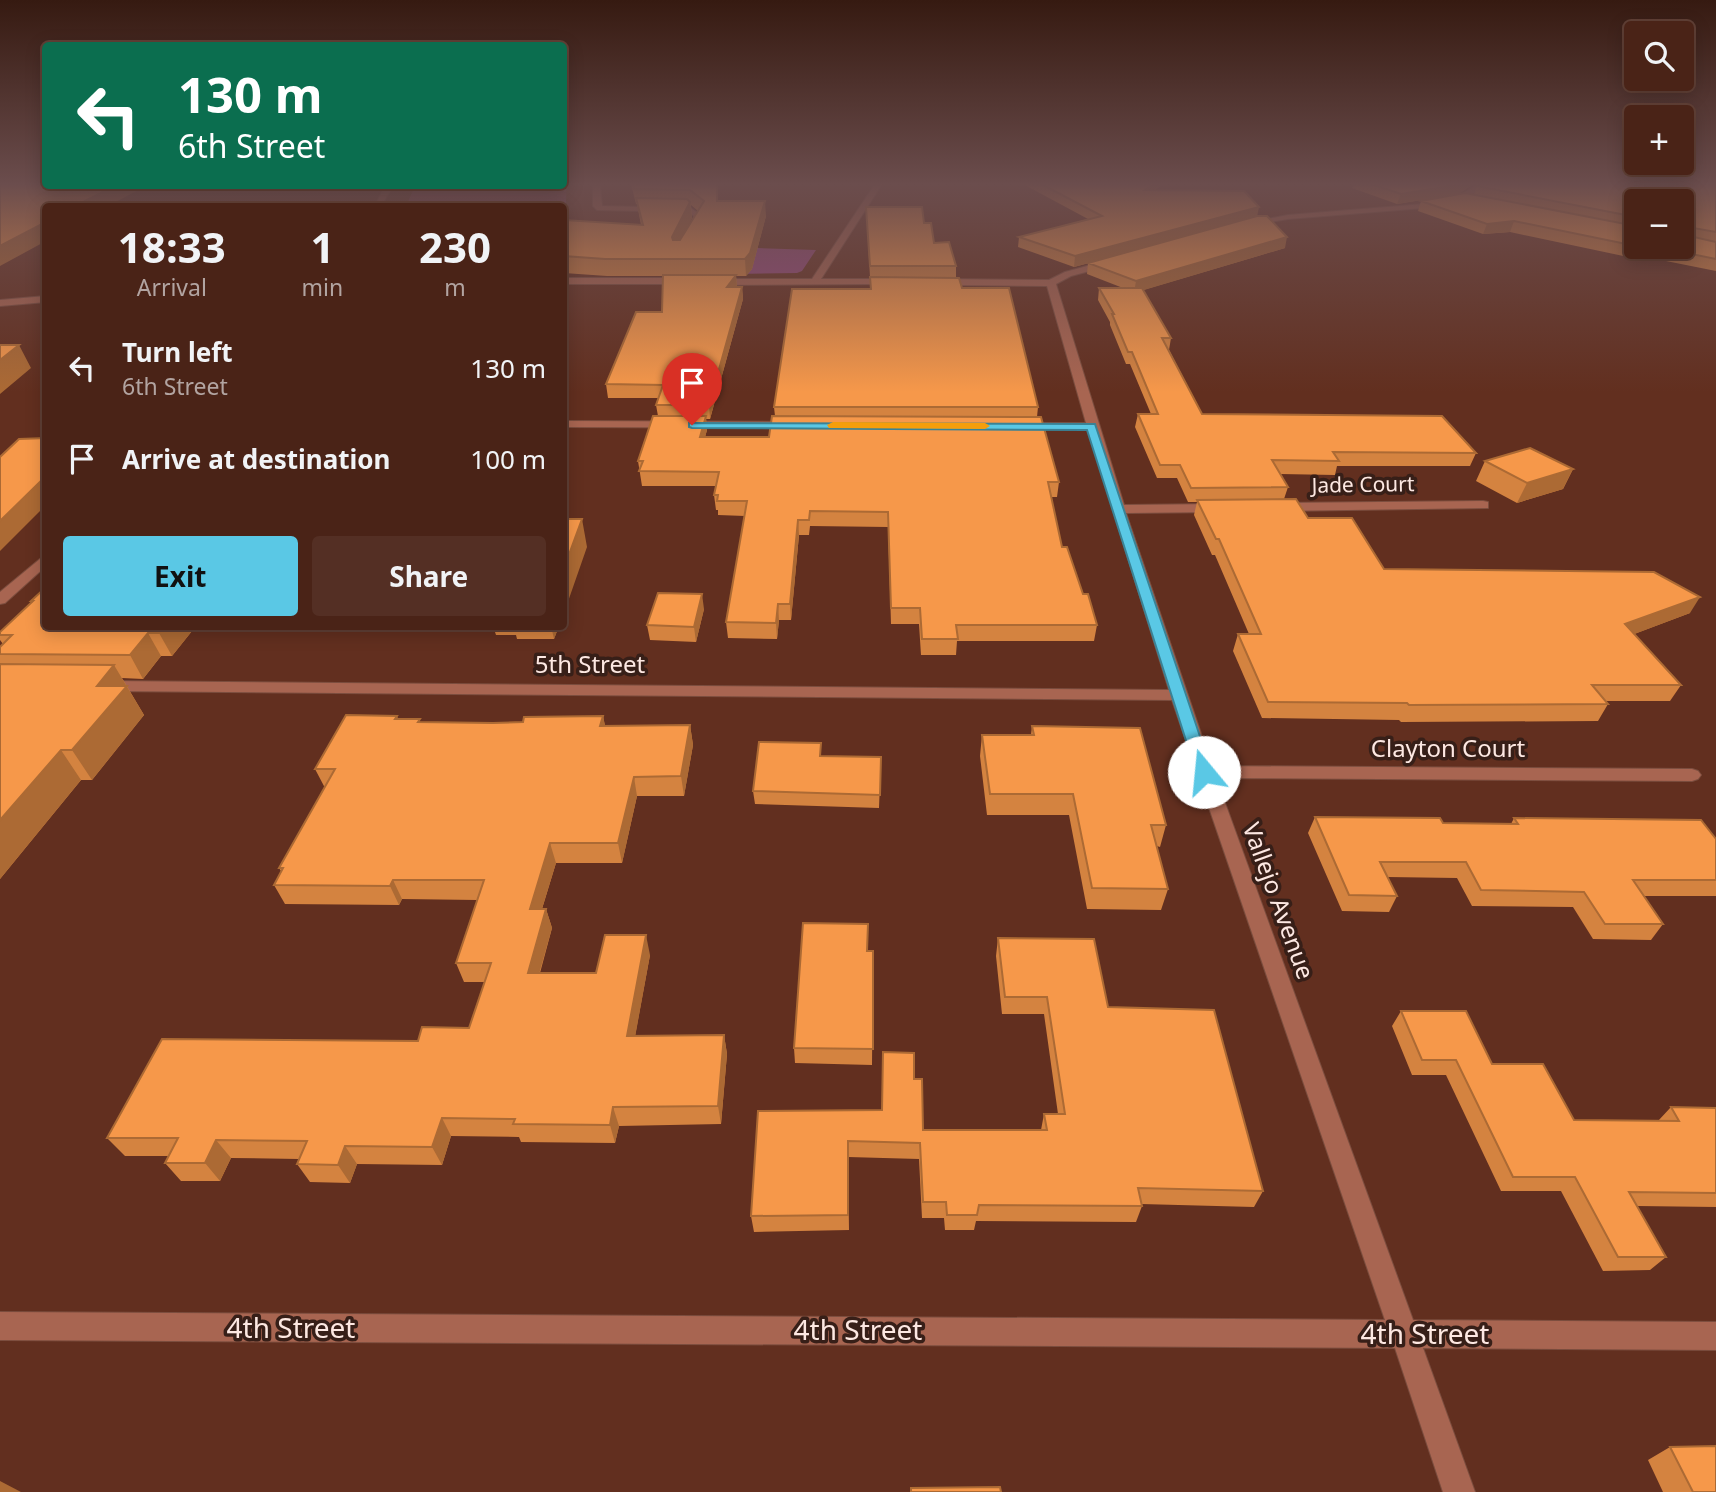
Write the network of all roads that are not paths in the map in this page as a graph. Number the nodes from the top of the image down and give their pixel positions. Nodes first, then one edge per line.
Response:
1 (833, 254) edge
2 (1121, 260) edge
3 (567, 281) edge
4 (692, 282) edge
5 (704, 282) edge
6 (815, 282) junction
7 (909, 282) edge
8 (922, 282) edge
9 (1051, 283) junction
10 (42, 299) edge
11 (0, 303) edge
12 (567, 424) edge
13 (812, 425) edge
14 (1007, 426) edge
15 (1091, 426) junction
16 (1483, 505) dead end
17 (1266, 507) edge
18 (1239, 508) edge
19 (1117, 509) junction
20 (42, 562) edge
21 (0, 600) edge
22 (84, 686) edge
23 (1180, 695) junction
24 (1204, 772) junction
25 (1692, 775) dead end
26 (0, 1326) edge
27 (1405, 1334) junction
28 (1716, 1336) edge
29 (1459, 1492) edge

1 - 6 street
2 - 9 street
3 - 4 street
5 - 6 street
6 - 7 street
8 - 9 street
9 - 15 street, Vallejo Avenue
10 - 11 street
12 - 13 street
14 - 15 street
15 - 19 street, Vallejo Avenue
16 - 17 street, Jade Court
18 - 19 street
19 - 23 street, Vallejo Avenue
20 - 21 street
22 - 23 street, 5th Street
23 - 24 street, Vallejo Avenue
24 - 25 street, Clayton Court
24 - 27 street, Vallejo Avenue
26 - 27 street, 4th Street
27 - 28 street, 4th Street
27 - 29 street, Vallejo Avenue

